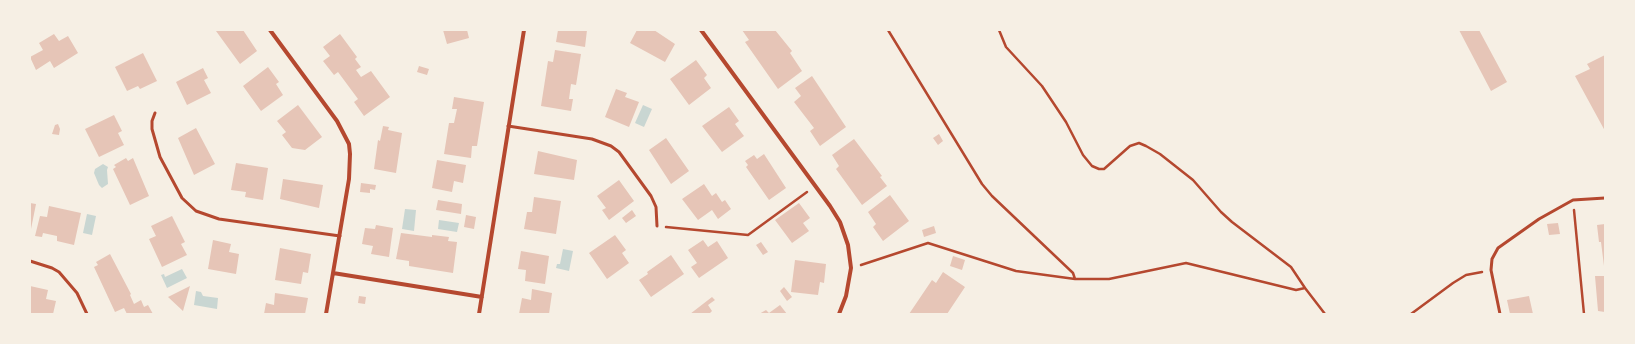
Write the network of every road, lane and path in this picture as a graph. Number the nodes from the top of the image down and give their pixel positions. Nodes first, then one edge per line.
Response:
1 (270, 30) edge
2 (524, 30) edge
3 (700, 30) edge
4 (888, 30) edge
5 (999, 30) edge
6 (155, 113) dead end
7 (508, 126) junction
8 (815, 186) junction
9 (1605, 198) edge
10 (1573, 200) junction
11 (657, 226) joint
12 (340, 236) junction
13 (30, 261) edge
14 (851, 268) junction
15 (1492, 270) junction
16 (333, 273) junction
17 (1075, 279) junction
18 (1305, 288) junction
19 (482, 297) junction
20 (87, 314) edge
21 (326, 314) edge
22 (479, 314) edge
23 (839, 314) edge
24 (1325, 314) edge
25 (1411, 314) edge
26 (1500, 314) edge
27 (1584, 314) edge

1 - 12 street
2 - 7 street
3 - 8 street
4 - 17 path
5 - 18 path
6 - 12 lane
7 - 11 lane
7 - 19 street
8 - 11 path
8 - 14 street
9 - 10 lane
10 - 15 lane
10 - 27 path
12 - 16 street
13 - 20 lane
14 - 17 path
14 - 23 street
15 - 25 path
15 - 26 lane
16 - 19 street
16 - 21 street
17 - 18 path
18 - 24 path
19 - 22 street

